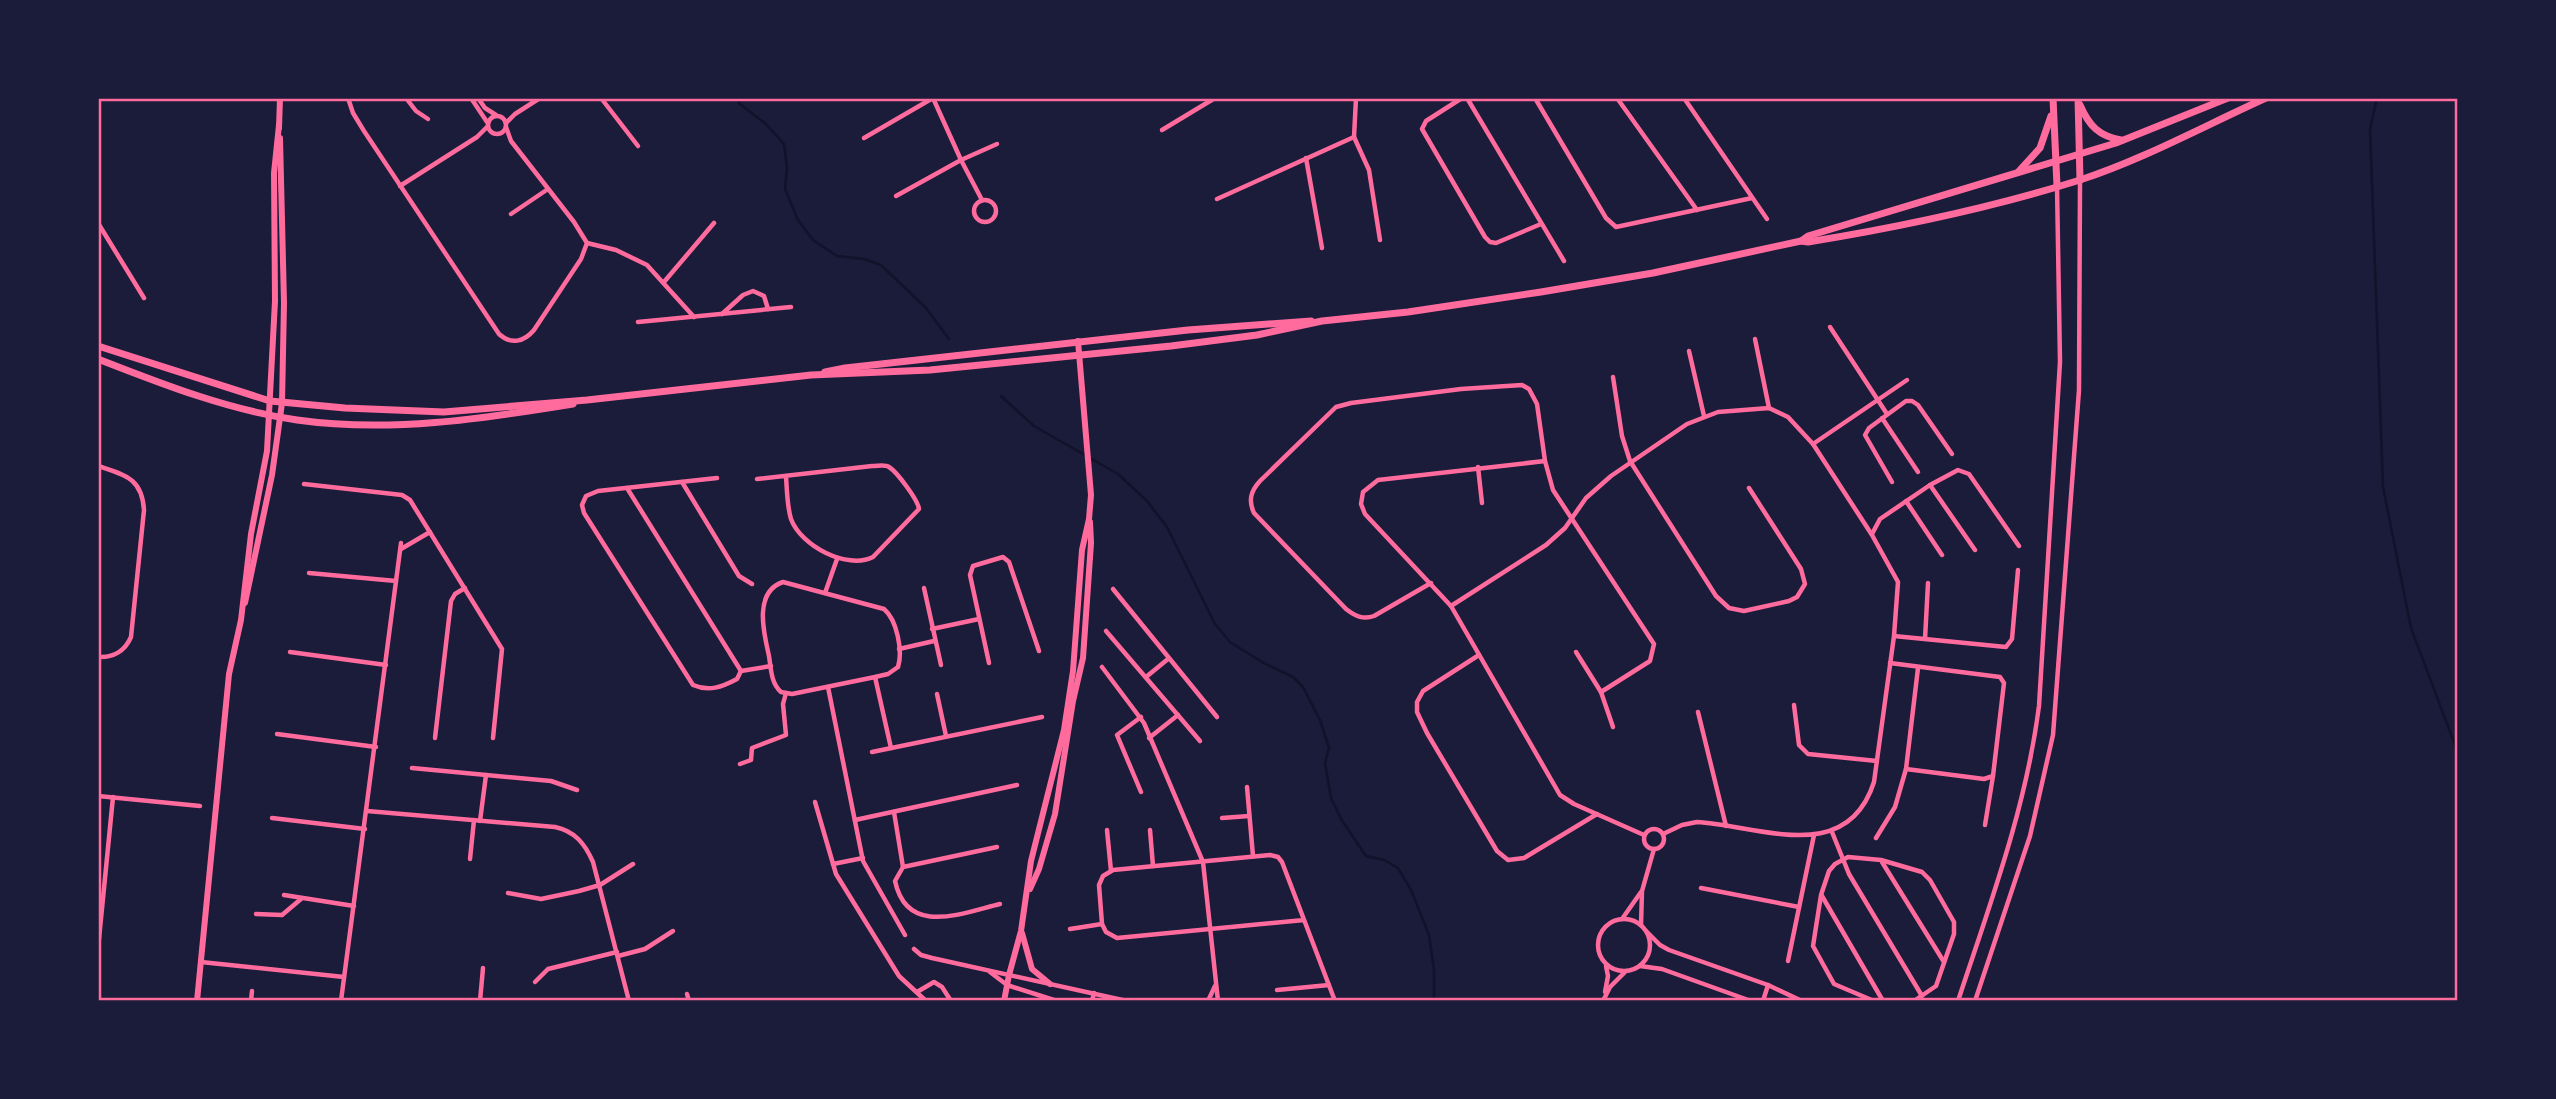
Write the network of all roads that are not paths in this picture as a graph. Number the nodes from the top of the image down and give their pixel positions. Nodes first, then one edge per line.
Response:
1 (281, 98) edge
2 (348, 98) edge
3 (406, 98) edge
4 (471, 98) edge
5 (478, 98) edge
6 (540, 98) edge
7 (601, 98) edge
8 (933, 98) edge
9 (1214, 98) edge
10 (1356, 98) edge
11 (1464, 98) edge
12 (1535, 98) edge
13 (1617, 98) edge
14 (1684, 98) edge
15 (2053, 98) edge
16 (2228, 98) edge
17 (2266, 98) edge
18 (2078, 100) edge
19 (2053, 109) junction
20 (515, 114) junction
21 (499, 116) junction
22 (428, 119) dead end
23 (279, 125) junction
24 (487, 125) junction
25 (506, 125) junction
26 (1162, 130) dead end
27 (496, 134) junction
28 (477, 137) junction
29 (1354, 137) junction
30 (864, 138) dead end
31 (511, 141) junction
32 (2122, 141) junction
33 (997, 144) dead end
34 (638, 146) dead end
35 (2079, 155) junction
36 (1306, 158) junction
37 (961, 160) junction
38 (2056, 162) junction
39 (2015, 173) junction
40 (2080, 180) junction
41 (400, 186) junction
42 (2057, 186) junction
43 (548, 189) junction
44 (896, 197) dead end
45 (1752, 198) junction
46 (1217, 199) dead end
47 (982, 200) junction
48 (1697, 210) junction
49 (512, 214) dead end
50 (1767, 219) dead end
51 (98, 223) edge
52 (715, 223) dead end
53 (1541, 224) junction
54 (1380, 240) dead end
55 (1801, 241) junction
56 (587, 243) junction
57 (1322, 248) dead end
58 (1564, 261) dead end
59 (664, 282) junction
60 (144, 298) dead end
61 (791, 307) dead end
62 (768, 310) junction
63 (722, 314) junction
64 (694, 317) junction
65 (1322, 321) junction
66 (638, 323) dead end
67 (1830, 327) dead end
68 (1755, 339) dead end
69 (1078, 341) junction
70 (98, 346) edge
71 (1689, 351) dead end
72 (1080, 357) junction
73 (98, 359) edge
74 (811, 375) junction
75 (1614, 377) dead end
76 (1907, 380) dead end
77 (587, 400) junction
78 (1877, 400) junction
79 (270, 401) junction
80 (282, 403) junction
81 (1769, 408) junction
82 (269, 414) junction
83 (280, 416) junction
84 (1704, 416) junction
85 (1884, 416) junction
86 (1813, 444) junction
87 (1952, 454) dead end
88 (1545, 461) junction
89 (1630, 461) junction
90 (98, 466) edge
91 (1478, 467) junction
92 (1918, 472) dead end
93 (786, 476) junction
94 (717, 478) dead end
95 (757, 479) dead end
96 (682, 482) junction
97 (1892, 482) dead end
98 (304, 484) dead end
99 (1930, 485) junction
100 (627, 488) junction
101 (1749, 488) dead end
102 (1906, 501) junction
103 (1482, 503) dead end
104 (1570, 520) junction
105 (430, 532) junction
106 (1872, 535) junction
107 (401, 543) dead end
108 (2019, 546) dead end
109 (400, 550) junction
110 (1975, 550) dead end
111 (1942, 555) dead end
112 (837, 559) junction
113 (2018, 570) dead end
114 (309, 573) dead end
115 (396, 581) junction
116 (1431, 583) junction
117 (1928, 583) dead end
118 (752, 584) dead end
119 (924, 587) dead end
120 (465, 588) junction
121 (1113, 589) dead end
122 (825, 593) junction
123 (1451, 606) junction
124 (242, 610) junction
125 (979, 619) junction
126 (932, 629) junction
127 (1106, 631) dead end
128 (1894, 636) junction
129 (1924, 639) junction
130 (934, 641) junction
131 (899, 649) junction
132 (1039, 651) dead end
133 (290, 652) dead end
134 (1576, 652) dead end
135 (1479, 655) junction
136 (98, 657) edge
137 (1168, 659) junction
138 (989, 663) dead end
139 (1890, 663) junction
140 (386, 664) junction
141 (941, 665) dead end
142 (771, 666) junction
143 (1102, 667) dead end
144 (1918, 668) junction
145 (741, 671) junction
146 (875, 677) junction
147 (1146, 677) junction
148 (828, 687) junction
149 (1601, 692) junction
150 (786, 693) junction
151 (937, 694) dead end
152 (1794, 705) dead end
153 (1699, 712) dead end
154 (1178, 715) junction
155 (1042, 717) dead end
156 (1140, 717) junction
157 (1217, 717) dead end
158 (1613, 727) dead end
159 (277, 734) dead end
160 (946, 736) junction
161 (435, 738) dead end
162 (493, 738) dead end
163 (1149, 738) junction
164 (1200, 741) dead end
165 (376, 747) junction
166 (891, 748) junction
167 (872, 752) dead end
168 (1877, 761) junction
169 (740, 764) dead end
170 (412, 768) dead end
171 (1906, 769) junction
172 (486, 775) junction
173 (1993, 776) junction
174 (1017, 785) dead end
175 (1247, 787) dead end
176 (577, 790) dead end
177 (1141, 792) dead end
178 (98, 796) edge
179 (113, 797) junction
180 (815, 803) dead end
181 (200, 806) dead end
182 (367, 811) junction
183 (894, 812) junction
184 (1597, 814) junction
185 (1249, 816) junction
186 (272, 818) dead end
187 (1222, 818) dead end
188 (477, 821) junction
189 (855, 821) junction
190 (1985, 825) dead end
191 (1726, 826) junction
192 (365, 829) junction
193 (1107, 830) dead end
194 (1150, 830) dead end
195 (1832, 832) junction
196 (1662, 834) junction
197 (1644, 835) junction
198 (1814, 835) junction
199 (1875, 838) dead end
200 (998, 847) dead end
201 (1654, 849) junction
202 (1253, 856) junction
203 (863, 858) junction
204 (470, 859) dead end
205 (1842, 859) junction
206 (1881, 860) junction
207 (1203, 862) junction
208 (633, 864) dead end
209 (833, 864) junction
210 (1153, 866) junction
211 (903, 867) junction
212 (1111, 871) junction
213 (600, 885) junction
214 (1701, 888) dead end
215 (1642, 891) junction
216 (508, 894) dead end
217 (285, 895) dead end
218 (1821, 895) junction
219 (302, 898) junction
220 (1000, 904) dead end
221 (354, 906) junction
222 (1799, 908) junction
223 (256, 914) dead end
224 (1622, 919) junction
225 (1304, 920) junction
226 (1102, 924) junction
227 (1641, 925) junction
228 (1070, 929) dead end
229 (1210, 929) junction
230 (673, 931) dead end
231 (1021, 931) junction
232 (1647, 932) junction
233 (99, 935) edge
234 (905, 935) dead end
235 (98, 949) edge
236 (914, 949) dead end
237 (617, 954) junction
238 (1788, 961) dead end
239 (201, 962) junction
240 (1944, 962) junction
241 (1606, 964) junction
242 (1639, 966) junction
243 (483, 968) dead end
244 (1626, 971) junction
245 (989, 972) junction
246 (1009, 975) junction
247 (344, 977) junction
248 (535, 982) dead end
249 (1050, 984) junction
250 (1216, 984) junction
251 (1007, 985) junction
252 (1329, 985) junction
253 (1768, 985) junction
254 (1277, 990) dead end
255 (252, 991) dead end
256 (917, 992) junction
257 (1094, 993) junction
258 (687, 994) dead end
259 (1922, 996) junction
260 (1603, 1000) edge
261 (197, 1001) edge
262 (251, 1001) edge
263 (341, 1001) edge
264 (480, 1001) edge
265 (629, 1001) edge
266 (689, 1001) edge
267 (926, 1001) edge
268 (951, 1001) edge
269 (1004, 1001) edge
270 (1057, 1001) edge
271 (1092, 1001) edge
272 (1127, 1001) edge
273 (1208, 1001) edge
274 (1218, 1001) edge
275 (1335, 1001) edge
276 (1751, 1001) edge
277 (1763, 1001) edge
278 (1802, 1001) edge
279 (1874, 1001) edge
280 (1883, 1001) edge
281 (1914, 1001) edge
282 (1958, 1001) edge
283 (1975, 1001) edge

1 - 23 street
2 - 41 street
3 - 22 street
4 - 24 street
5 - 21 street
6 - 20 street
7 - 34 street
8 - 30 street
8 - 37 street
9 - 26 street
10 - 29 street
11 - 53 street
11 - 53 street
12 - 48 street
13 - 48 street
14 - 45 street
15 - 19 main road
16 - 32 main road
17 - 40 main road
18 - 32 main road
18 - 35 main road
19 - 38 main road
19 - 39 main road
20 - 21 street
20 - 25 street
21 - 24 street
21 - 25 street
23 - 79 street
23 - 80 street
24 - 27 street
24 - 28 street
25 - 27 street
25 - 31 street
27 - 28 street
27 - 31 street
28 - 41 street
29 - 36 street
29 - 54 street
31 - 43 street
32 - 35 main road
33 - 37 street
35 - 38 main road
35 - 40 main road
36 - 46 street
36 - 57 street
37 - 44 street
37 - 47 street
38 - 39 main road
38 - 42 main road
39 - 55 main road
40 - 42 main road
40 - 283 street
41 - 56 street
42 - 55 main road
42 - 282 street
43 - 49 street
43 - 56 street
45 - 48 street
45 - 50 street
47 - 47 street
51 - 60 street
52 - 59 street
53 - 58 street
55 - 65 main road
56 - 59 street
59 - 64 street
61 - 62 street
62 - 63 street
62 - 63 street
63 - 64 street
64 - 66 street
65 - 69 main road
65 - 72 main road
67 - 78 street
68 - 81 street
69 - 72 street
69 - 74 main road
70 - 79 main road
71 - 84 street
72 - 74 main road
72 - 231 street
73 - 82 main road
74 - 77 main road
75 - 89 street
76 - 78 street
77 - 80 main road
77 - 83 main road
78 - 85 street
78 - 86 street
79 - 80 main road
79 - 82 street
80 - 83 street
81 - 84 street
81 - 86 street
82 - 83 main road
82 - 124 street
83 - 124 street
84 - 89 street
85 - 87 street
85 - 92 street
85 - 97 street
86 - 106 street
88 - 91 street
88 - 104 street
88 - 116 street
89 - 101 street
89 - 104 street
90 - 136 street
91 - 103 street
91 - 116 street
93 - 95 street
93 - 112 street
93 - 112 street
94 - 96 street
96 - 100 street
96 - 118 street
98 - 105 street
99 - 102 street
99 - 108 street
99 - 110 street
100 - 145 street
100 - 145 street
102 - 106 street
102 - 111 street
104 - 123 street
104 - 149 street
105 - 109 street
105 - 120 street
106 - 128 street
107 - 109 street
109 - 115 street
112 - 122 street
113 - 129 street
114 - 115 street
115 - 140 street
116 - 123 street
117 - 129 street
119 - 126 street
120 - 161 street
120 - 162 street
121 - 137 street
122 - 131 street
122 - 142 street
123 - 135 street
124 - 239 street
125 - 126 street
125 - 132 street
125 - 138 street
126 - 130 street
127 - 147 street
128 - 129 street
128 - 139 street
130 - 131 street
130 - 141 street
131 - 146 street
133 - 140 street
134 - 149 street
135 - 184 street
135 - 184 street
137 - 147 street
137 - 157 street
139 - 144 street
139 - 168 street
140 - 165 street
142 - 145 street
142 - 150 street
143 - 156 street
144 - 171 street
144 - 173 street
146 - 148 street
146 - 166 street
147 - 154 street
148 - 150 street
148 - 189 street
149 - 158 street
150 - 169 street
151 - 160 street
152 - 168 street
153 - 191 street
154 - 163 street
154 - 164 street
155 - 160 street
156 - 163 street
156 - 177 street
159 - 165 street
160 - 166 street
163 - 207 street
165 - 182 street
166 - 167 street
168 - 195 street
170 - 172 street
171 - 173 street
171 - 199 street
172 - 176 street
172 - 188 street
173 - 190 street
174 - 183 street
175 - 185 street
178 - 179 street
179 - 181 street
179 - 233 street
180 - 209 street
182 - 188 street
182 - 192 street
183 - 189 street
183 - 211 street
184 - 197 street
185 - 187 street
185 - 202 street
186 - 192 street
188 - 204 street
188 - 213 street
189 - 203 street
191 - 196 street
191 - 198 street
192 - 221 street
193 - 212 street
194 - 210 street
195 - 198 street
195 - 205 street
196 - 197 street
196 - 201 street
197 - 201 street
198 - 222 street
200 - 211 street
201 - 215 street
202 - 207 street
202 - 225 street
203 - 209 street
203 - 234 street
205 - 206 street
205 - 218 street
205 - 259 street
206 - 240 street
206 - 240 street
207 - 210 street
207 - 229 street
208 - 213 street
209 - 256 street
210 - 212 street
211 - 220 street
212 - 226 street
213 - 216 street
213 - 237 street
214 - 222 street
215 - 224 street
215 - 227 street
217 - 219 street
218 - 279 street
218 - 280 street
219 - 221 street
219 - 223 street
221 - 247 street
222 - 238 street
224 - 227 street
224 - 241 street
225 - 229 street
225 - 252 street
226 - 228 street
226 - 229 street
227 - 232 street
229 - 250 street
230 - 237 street
231 - 246 street
231 - 249 street
232 - 242 street
232 - 253 street
233 - 235 street
236 - 245 street
237 - 248 street
237 - 265 street
239 - 247 street
239 - 261 street
240 - 259 street
241 - 244 street
241 - 260 street
242 - 244 street
242 - 276 street
243 - 264 street
244 - 260 street
245 - 246 street
245 - 251 street
246 - 249 street
246 - 251 street
247 - 263 street
249 - 257 street
250 - 273 street
250 - 274 street
251 - 269 street
251 - 270 street
252 - 254 street
252 - 275 street
253 - 277 street
253 - 278 street
255 - 262 street
256 - 267 street
256 - 268 street
257 - 271 street
257 - 272 street
258 - 266 street
259 - 281 street

